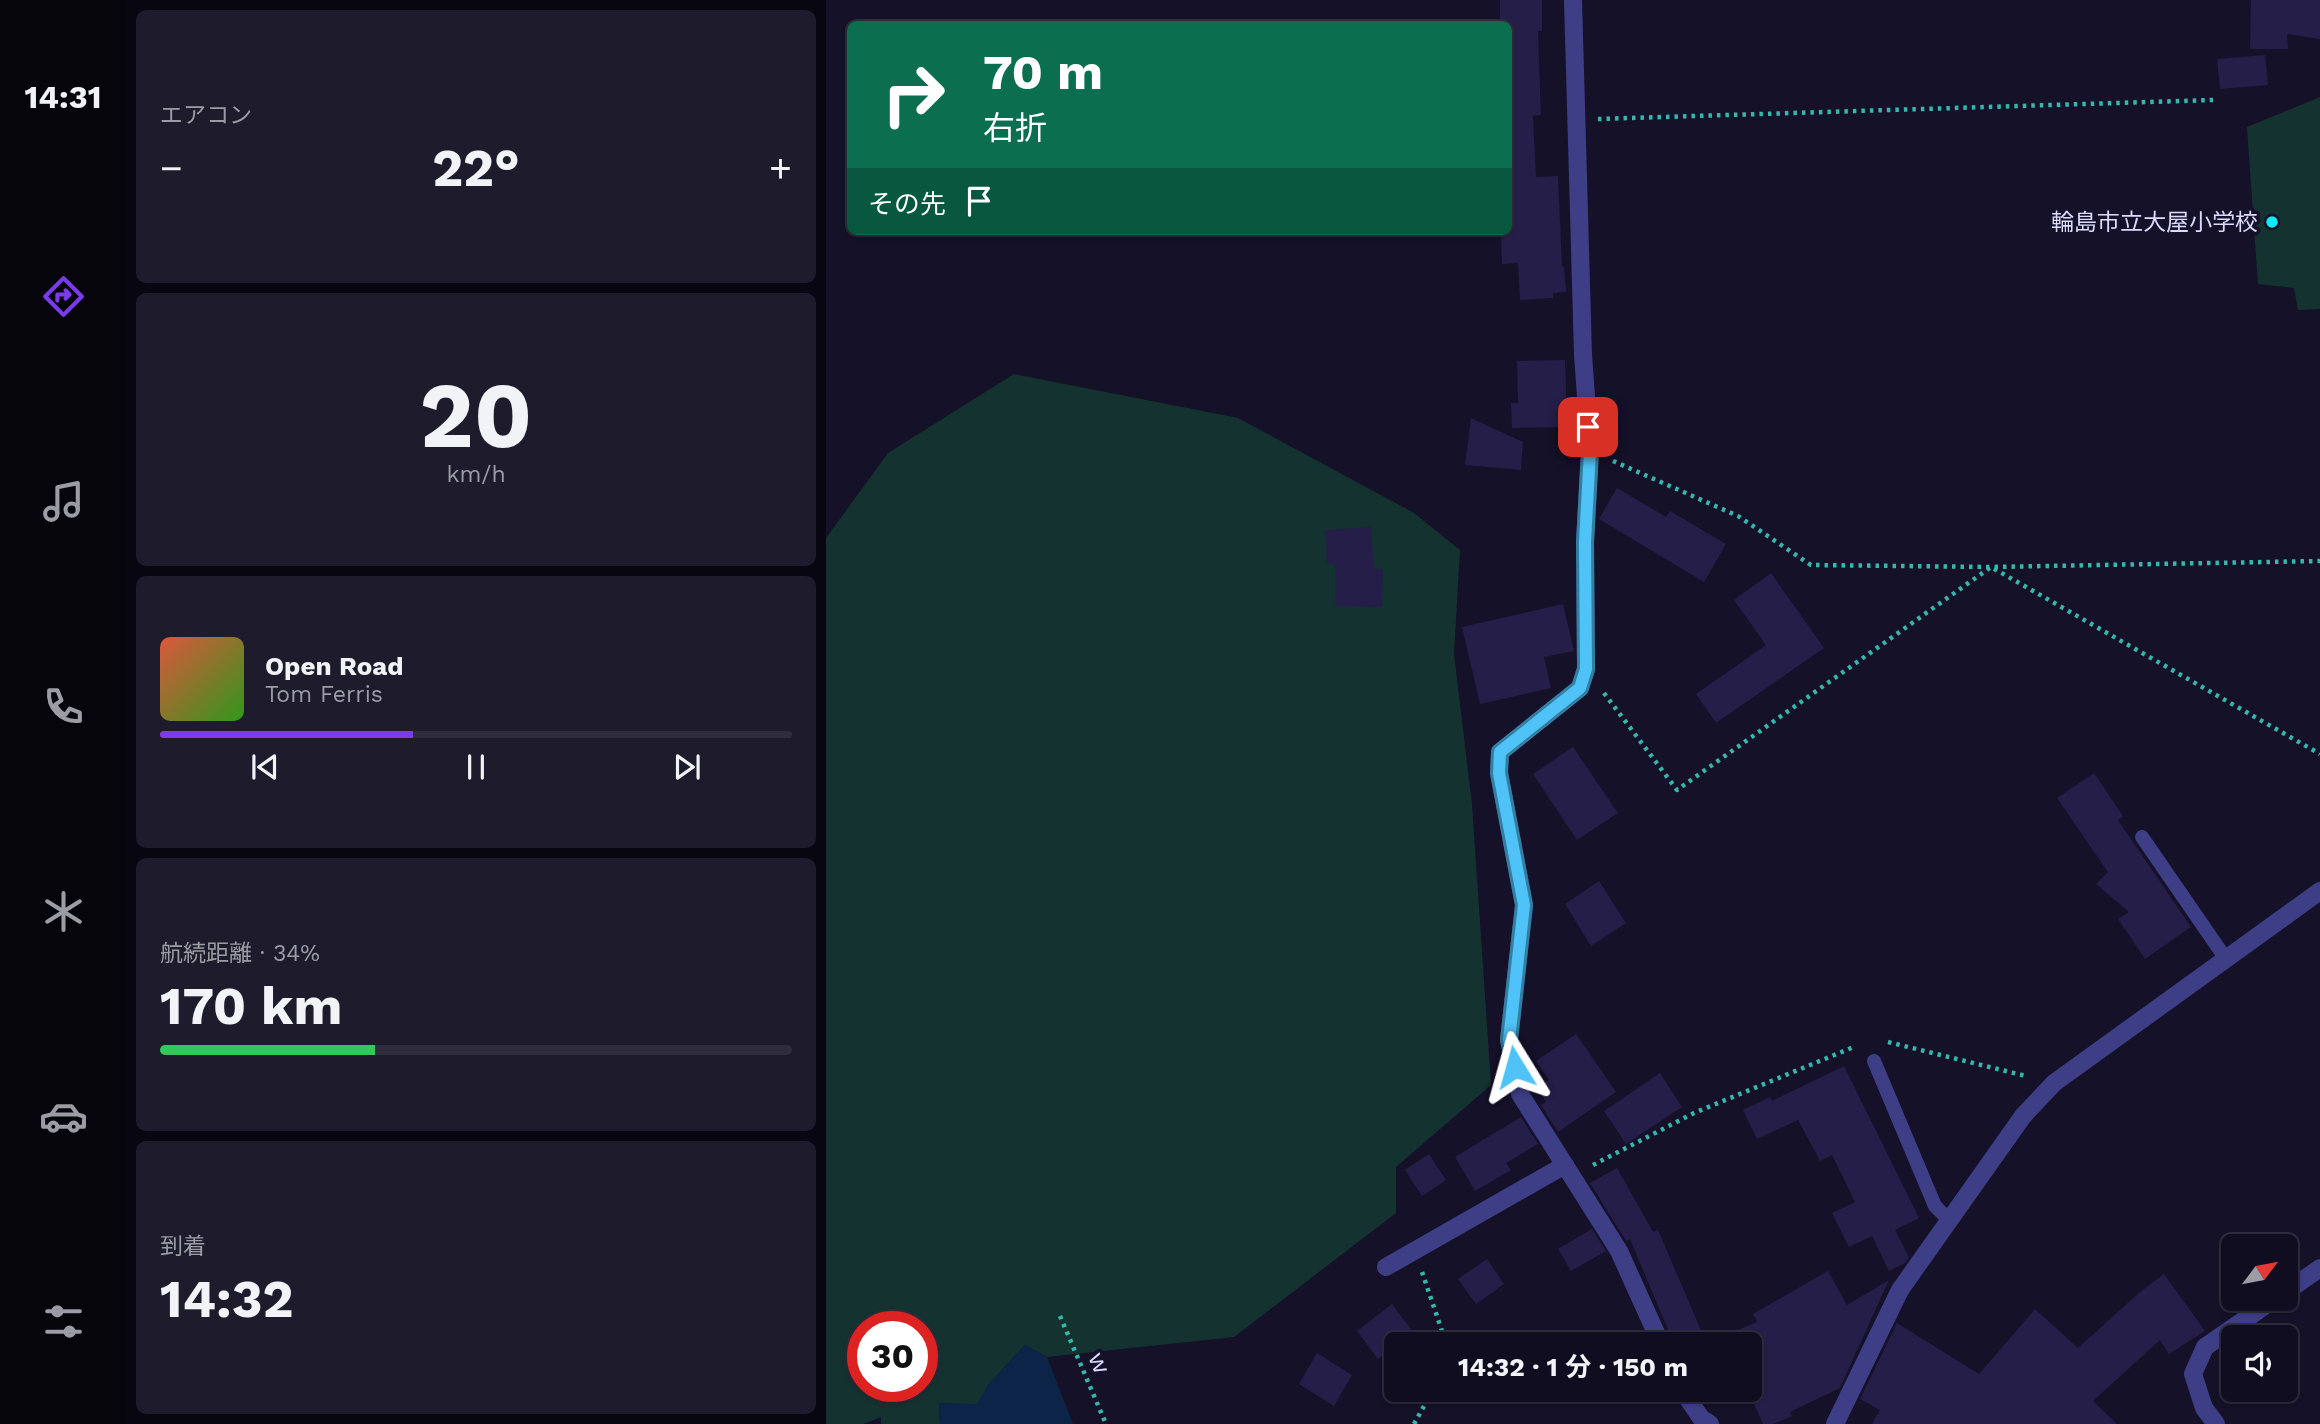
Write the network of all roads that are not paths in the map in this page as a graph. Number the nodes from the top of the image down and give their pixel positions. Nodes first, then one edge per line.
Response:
1 (1573, 0) edge
2 (2142, 837) dead end
3 (2320, 891) edge
4 (2226, 959) junction
5 (1874, 1061) dead end
6 (1568, 1171) junction
7 (1950, 1221) junction
8 (1386, 1268) dead end
9 (2320, 1268) edge
10 (2298, 1284) edge
11 (2257, 1311) edge
12 (1656, 1332) edge
13 (1690, 1402) edge
14 (1703, 1422) edge
15 (1835, 1424) edge
16 (2216, 1424) edge

1 - 6 street
2 - 4 lane
3 - 4 street
4 - 7 street
5 - 7 lane
6 - 8 street
6 - 12 street
7 - 15 street
9 - 10 street
11 - 16 street
13 - 14 street

